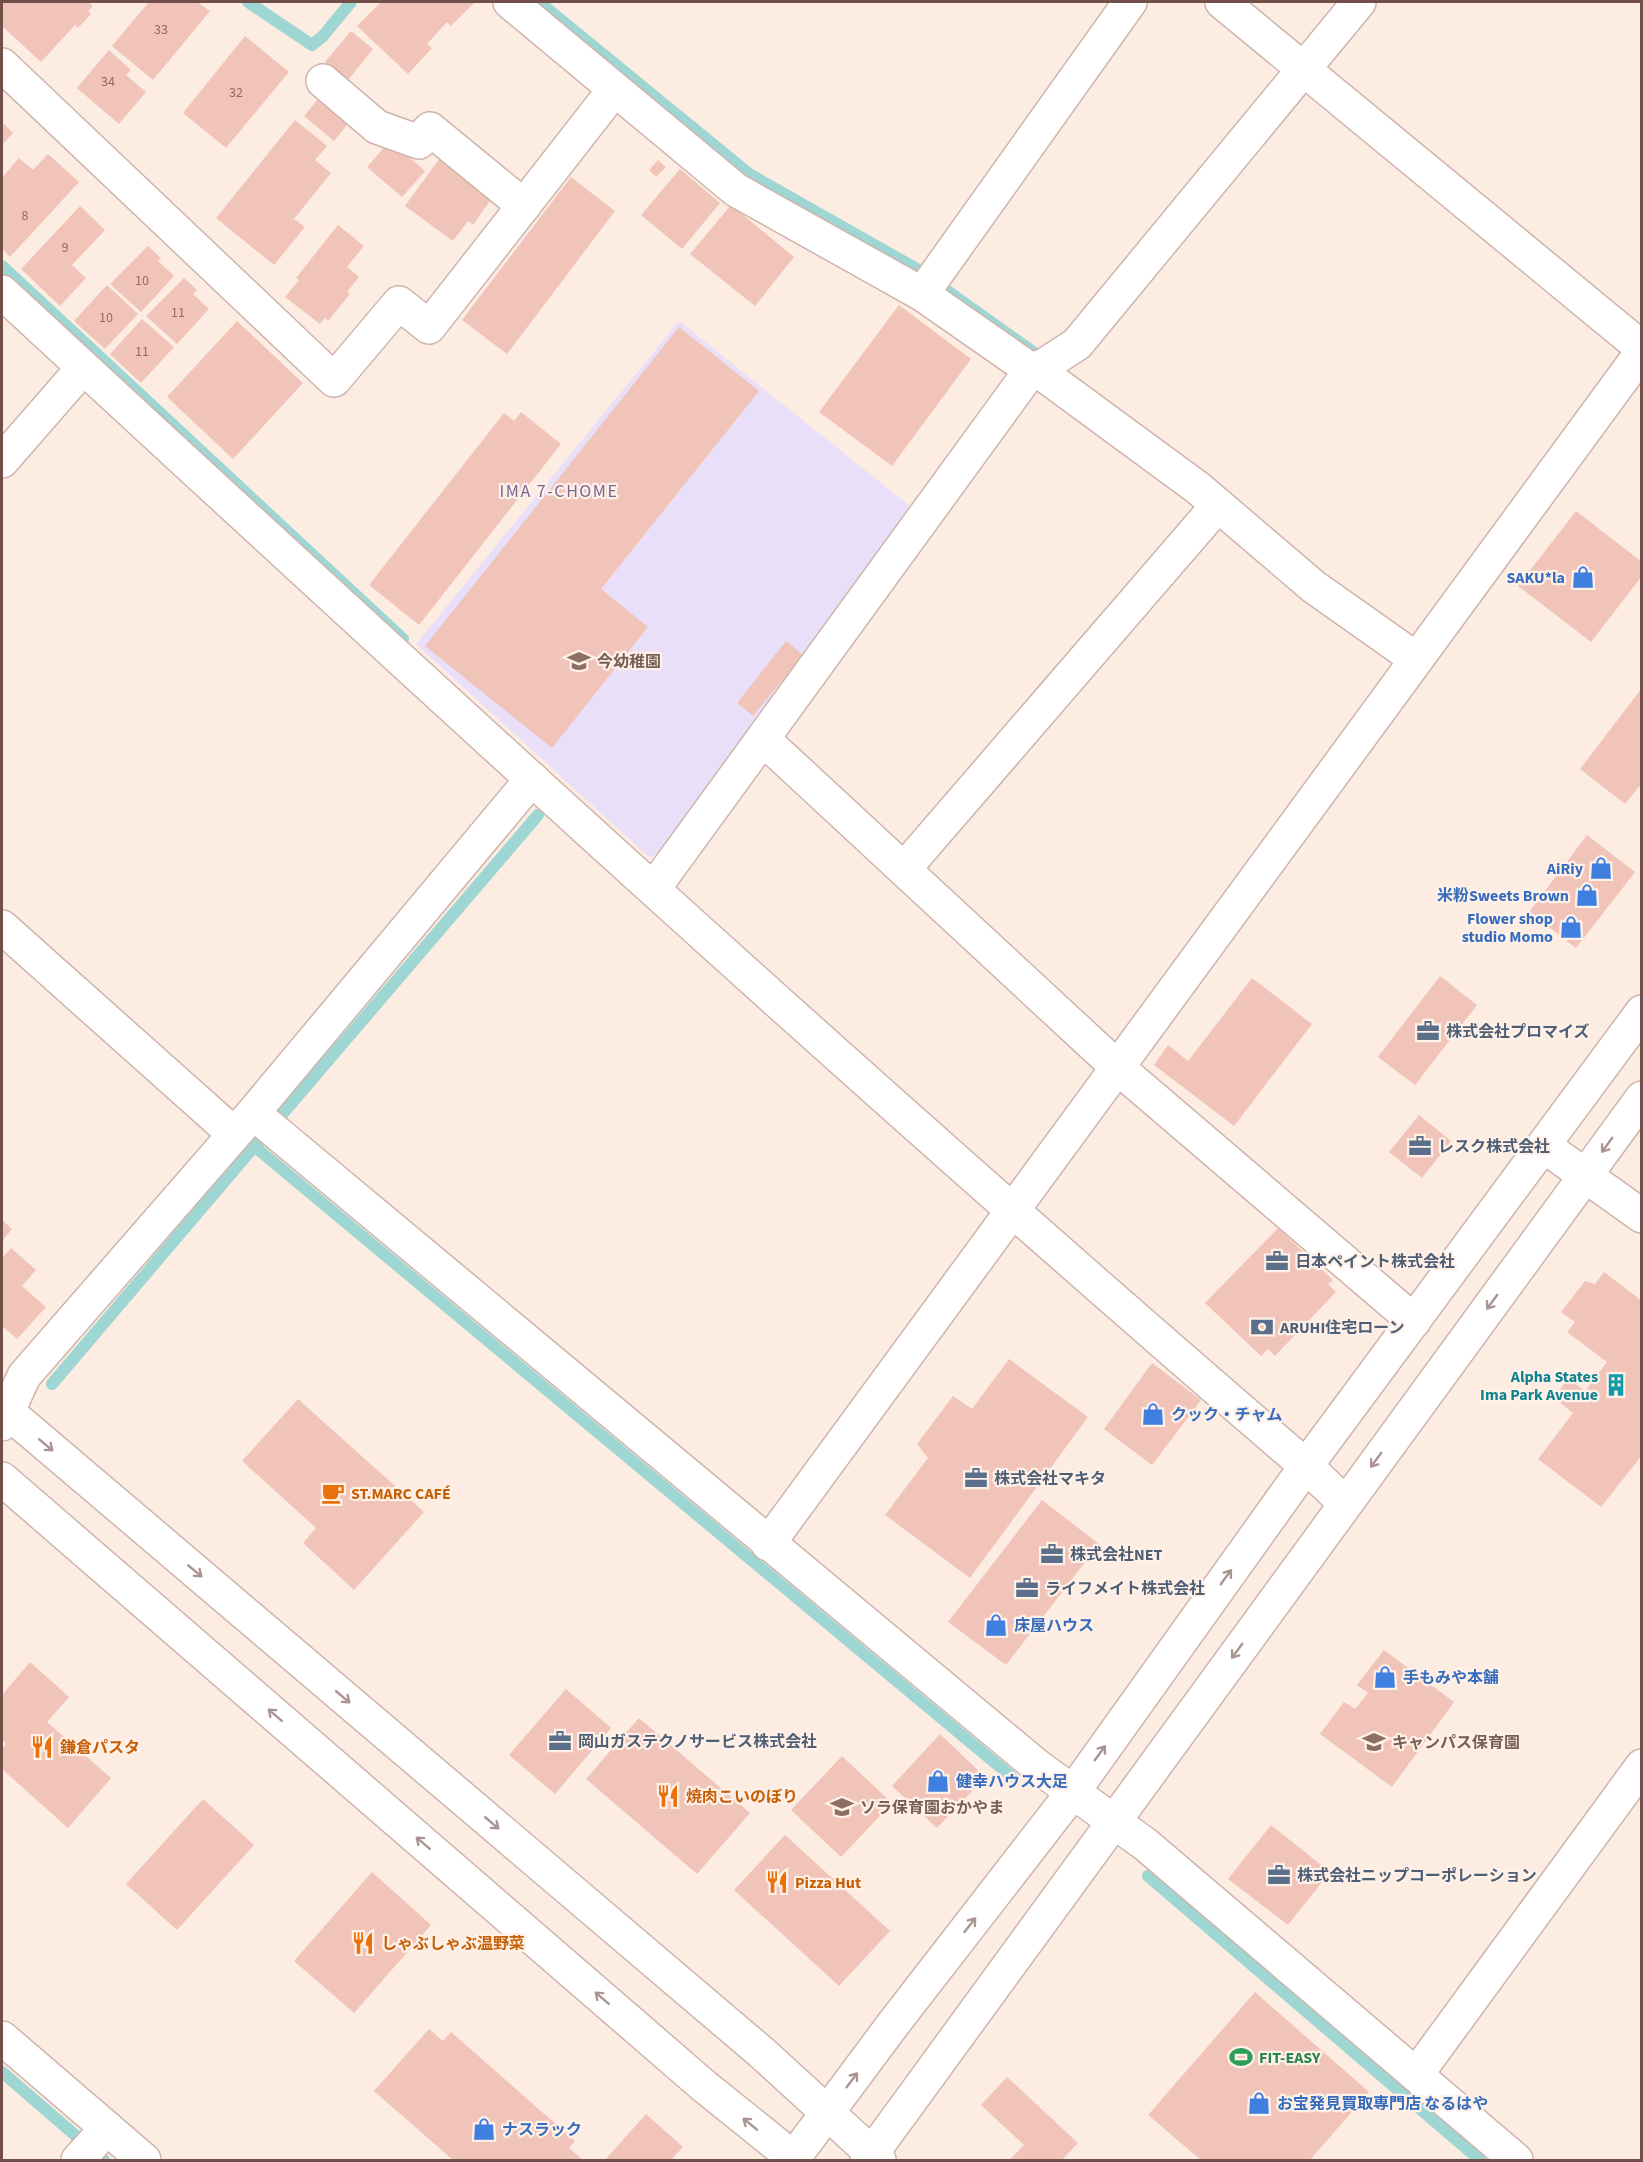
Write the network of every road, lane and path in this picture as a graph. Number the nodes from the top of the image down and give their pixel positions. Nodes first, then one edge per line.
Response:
1 (510, 2) edge
2 (1130, 2) edge
3 (1222, 2) edge
4 (1359, 2) edge
5 (2, 65) edge
6 (1304, 68) junction
7 (323, 81) dead end
8 (614, 90) junction
9 (524, 206) junction
10 (928, 286) junction
11 (2, 292) edge
12 (1641, 350) edge
13 (1043, 365) junction
14 (83, 368) junction
15 (2, 461) edge
16 (1218, 505) junction
17 (1416, 659) junction
18 (763, 739) junction
19 (532, 779) junction
20 (904, 869) junction
21 (654, 888) junction
22 (2, 927) edge
23 (1641, 1012) edge
24 (1117, 1067) junction
25 (1641, 1098) edge
26 (257, 1126) junction
27 (1544, 1146) junction
28 (1585, 1175) junction
29 (1012, 1210) junction
30 (1641, 1216) edge
31 (1414, 1321) junction
32 (4, 1414) edge
33 (1306, 1466) junction
34 (2, 1479) edge
35 (1345, 1503) junction
36 (768, 1544) junction
37 (1641, 1766) edge
38 (1073, 1792) junction
39 (1114, 1822) junction
40 (2, 2038) edge
41 (1416, 2075) junction
42 (827, 2113) junction
43 (91, 2146) edge
44 (872, 2158) edge
45 (144, 2160) edge
46 (794, 2160) edge
47 (1516, 2160) edge

1 - 8 street
2 - 10 street
3 - 6 street
4 - 6 street
5 - 9 street
6 - 12 street
6 - 13 street
7 - 9 street
8 - 9 street
8 - 10 street
10 - 13 street
11 - 14 street
12 - 17 street
13 - 16 street
13 - 18 street
14 - 15 street
14 - 19 street
16 - 17 street
16 - 20 street
17 - 24 street
18 - 20 street
18 - 21 street
19 - 21 street
19 - 26 street
20 - 24 street
21 - 29 street
22 - 26 street
23 - 27 street
24 - 29 street
24 - 31 street
25 -> 28 street
26 - 32 street
26 - 36 street
27 - 28 street
27 - 31 street
28 - 30 street
28 -> 35 street
29 - 33 street
29 - 36 street
31 - 33 street
32 -> 42 street
33 - 35 street
38 -> 33 street
46 -> 34 street
35 -> 39 street
36 - 38 street
37 - 41 street
38 - 39 street
42 -> 38 street
39 - 41 street
39 - 44 street
40 - 43 street
41 - 47 street
42 - 44 street
42 - 46 street
43 - 45 street

